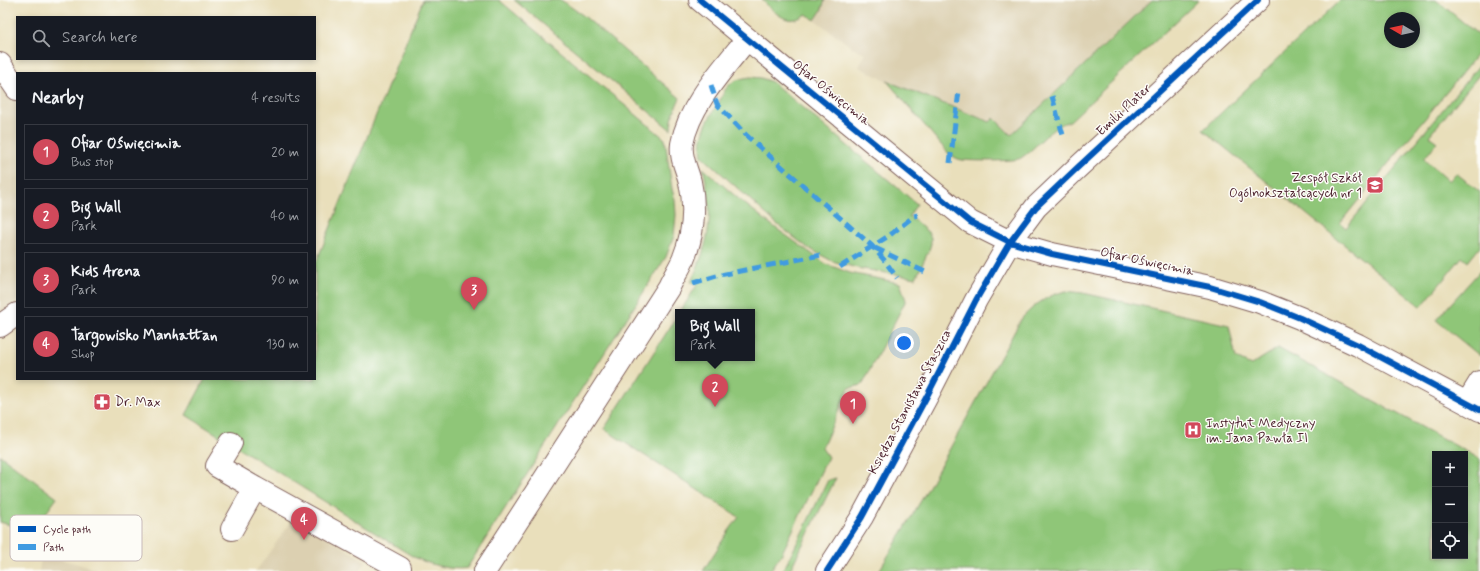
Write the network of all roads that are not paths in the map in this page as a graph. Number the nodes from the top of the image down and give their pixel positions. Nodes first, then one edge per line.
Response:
1 (700, 0) edge
2 (1258, 0) edge
3 (747, 39) junction
4 (0, 64) edge
5 (16, 88) edge
6 (1010, 242) junction
7 (16, 315) edge
8 (0, 326) edge
9 (1480, 382) edge
10 (1474, 406) edge
11 (231, 443) dead end
12 (255, 488) junction
13 (232, 529) dead end
14 (402, 570) edge
15 (485, 571) edge
16 (827, 571) edge

1 - 3 street, Ofiar Oświęcimia
2 - 6 street, Emilii Plater
3 - 6 street, Ofiar Oświęcimia
3 - 15 street
4 - 5 street
6 - 10 street, Ofiar Oświęcimia
6 - 16 street, Księdza Stanisława Staszica
7 - 8 street
9 - 10 street
11 - 12 street
12 - 13 street
12 - 14 street

